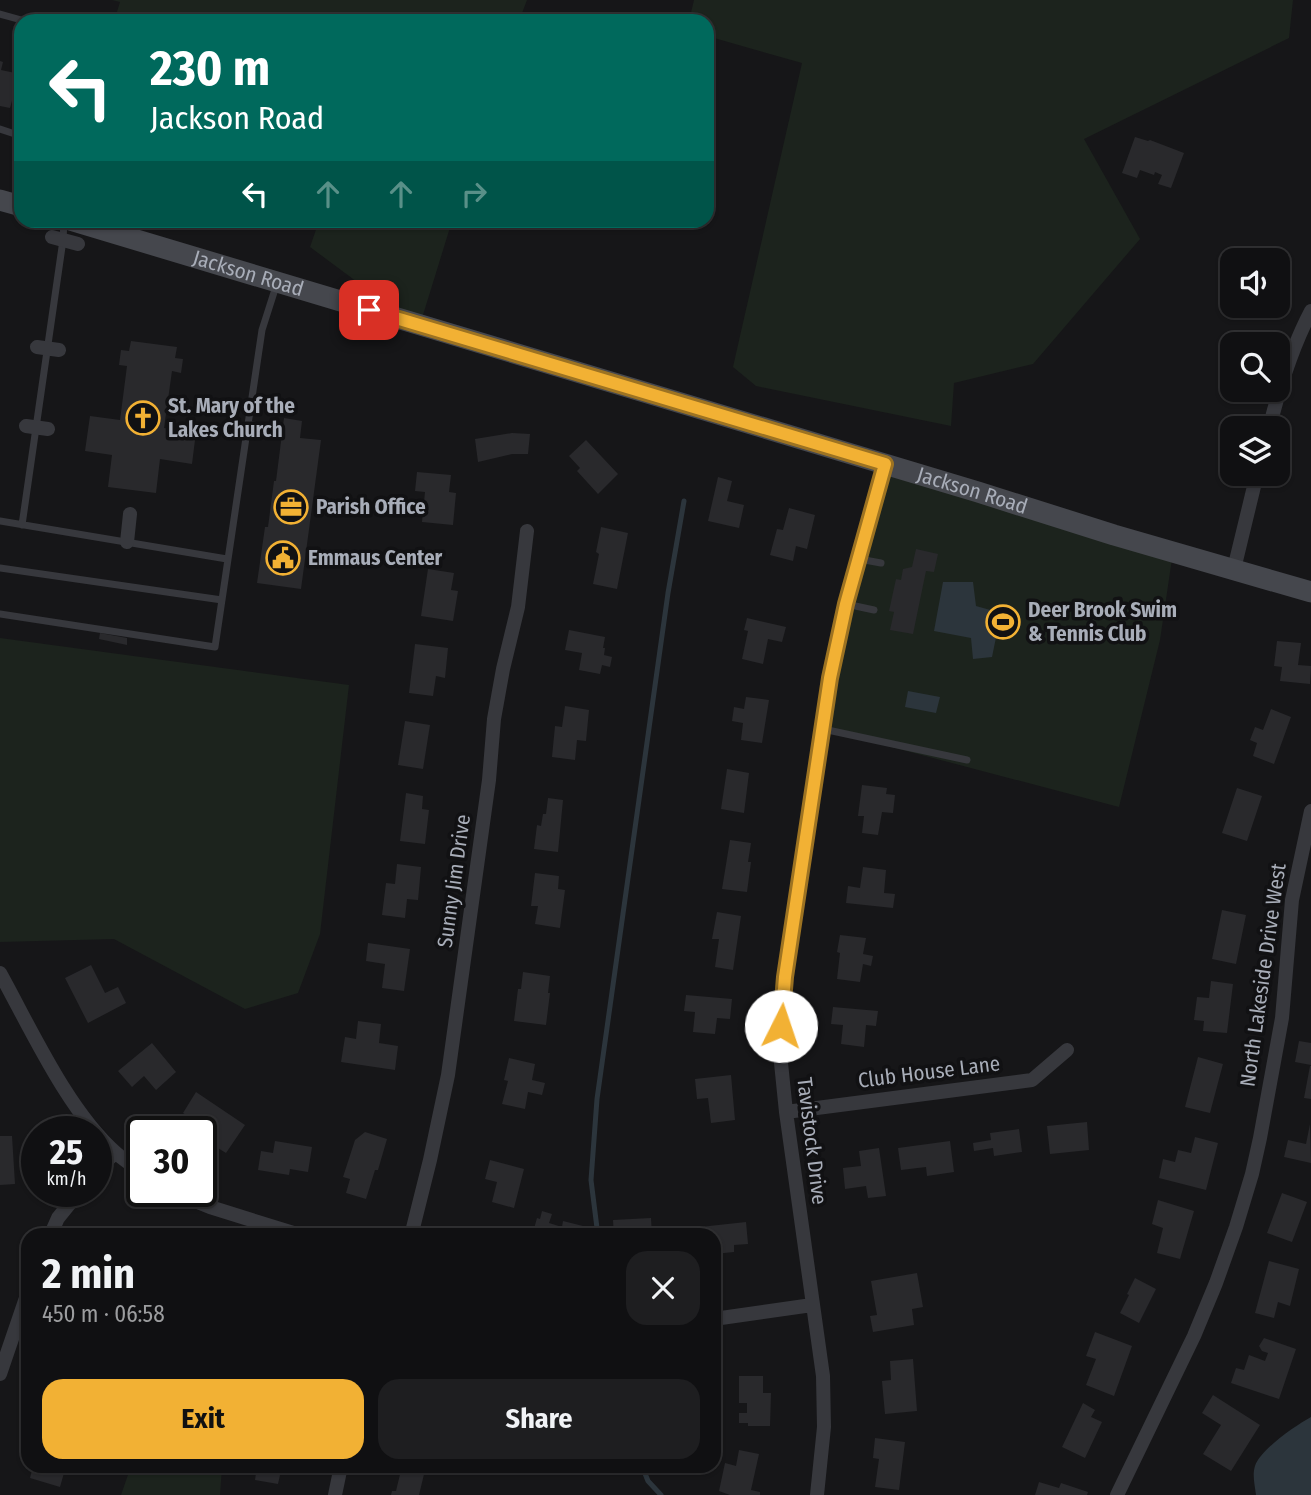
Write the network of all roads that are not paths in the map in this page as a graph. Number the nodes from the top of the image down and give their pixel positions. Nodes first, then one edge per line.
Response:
1 (62, 233) edge
2 (78, 244) dead end
3 (278, 283) junction
4 (1311, 311) edge
5 (1273, 416) edge
6 (248, 425) junction
7 (259, 426) dead end
8 (885, 464) junction
9 (1254, 486) edge
10 (131, 514) dead end
11 (0, 521) edge
12 (22, 524) junction
13 (527, 531) dead end
14 (127, 542) junction
15 (228, 559) junction
16 (859, 559) junction
17 (881, 563) dead end
18 (0, 568) edge
19 (1234, 569) junction
20 (1311, 592) edge
21 (222, 600) junction
22 (846, 604) junction
23 (874, 610) dead end
24 (0, 614) edge
25 (823, 729) junction
26 (967, 760) dead end
27 (1311, 811) edge
28 (0, 973) edge
29 (1067, 1050) dead end
30 (786, 1112) junction
31 (115, 1153) junction
32 (112, 1156) edge
33 (126, 1161) edge
34 (67, 1207) edge
35 (209, 1207) edge
36 (54, 1228) edge
37 (277, 1228) edge
38 (413, 1228) edge
39 (812, 1305) junction
40 (21, 1312) edge
41 (721, 1318) edge
42 (0, 1374) edge
43 (340, 1473) edge
44 (335, 1495) edge
45 (817, 1495) edge
46 (1117, 1495) edge

1 - 2 street
1 - 3 street, Jackson Road
1 - 12 lane
3 - 6 lane
3 - 8 street, Jackson Road
4 - 5 street
6 - 7 lane
6 - 15 lane
8 - 16 street, Tavistock Drive
8 - 19 street, Jackson Road
9 - 19 street
10 - 14 street
11 - 12 lane
12 - 14 lane
13 - 38 street, Sunny Jim Drive
14 - 15 lane
15 - 21 lane
16 - 17 lane
16 - 22 street, Tavistock Drive
18 - 21 lane
19 - 20 street, Jackson Road
21 - 24 lane
22 - 23 lane
22 - 25 street, Tavistock Drive
25 - 26 lane
25 - 30 street, Tavistock Drive
27 - 46 street, North Lakeside Drive West
28 - 31 street
29 - 30 street, Club House Lane
30 - 39 street, Tavistock Drive
31 - 32 street
31 - 33 street
34 - 36 street
35 - 37 street
39 - 41 street
39 - 45 street, Tavistock Drive
40 - 42 street
43 - 44 street

